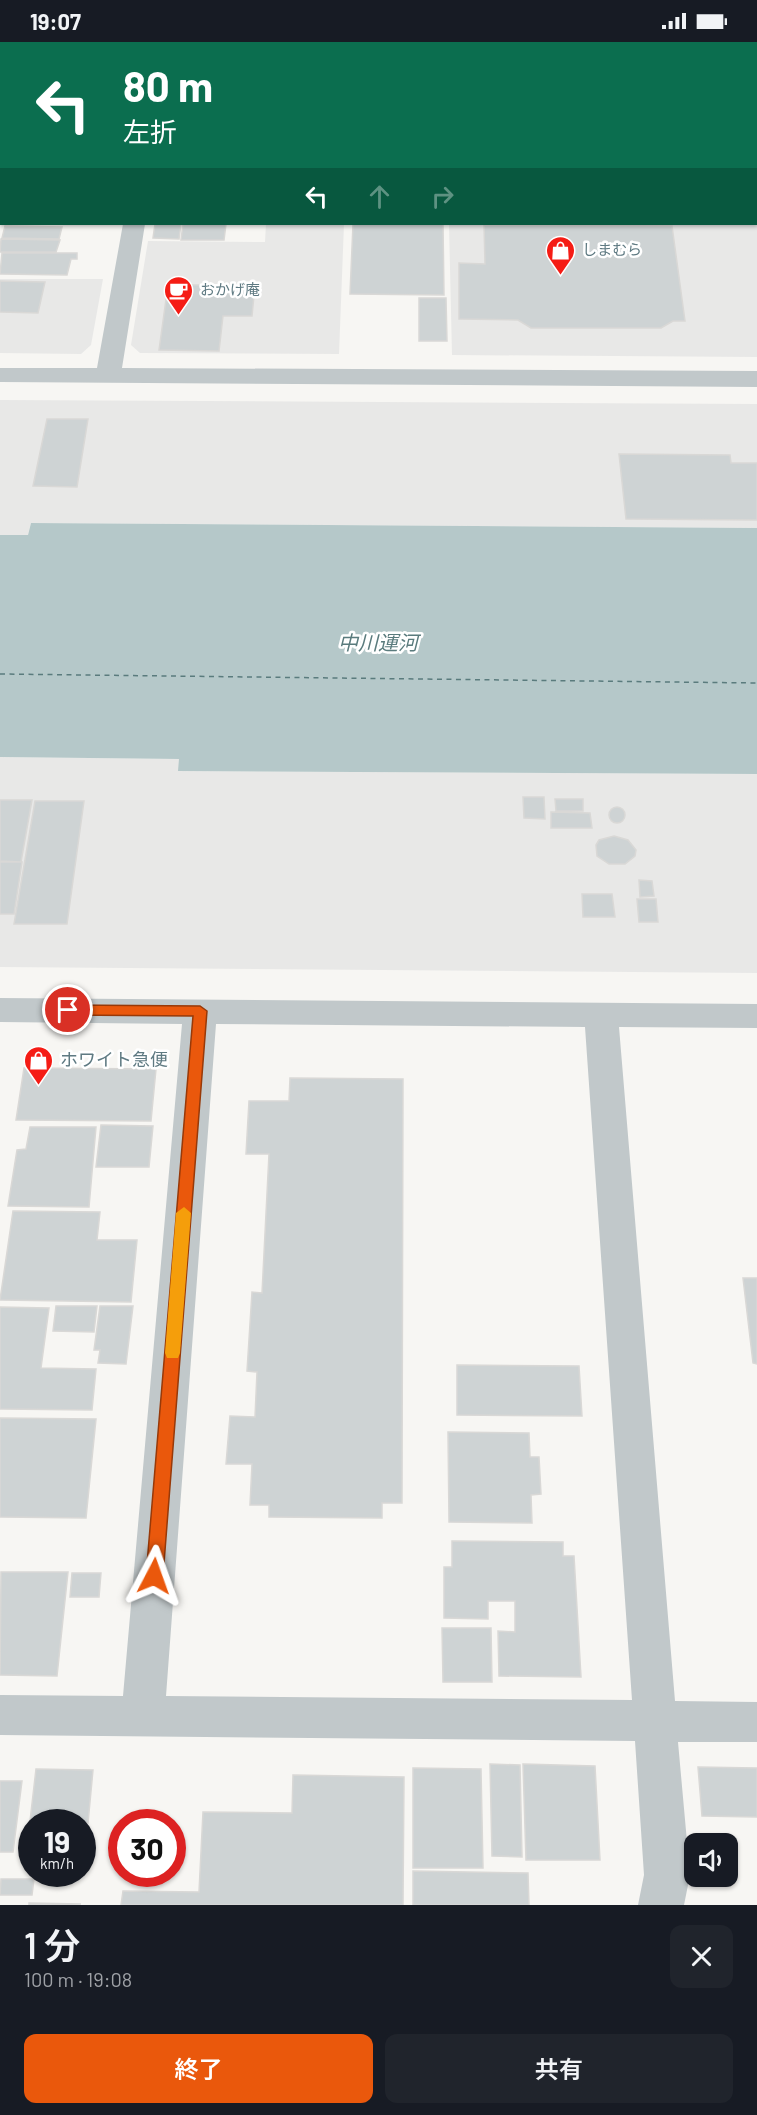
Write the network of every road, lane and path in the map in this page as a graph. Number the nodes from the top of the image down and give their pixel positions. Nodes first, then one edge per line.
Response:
1 (134, 225) edge
2 (0, 375) edge
3 (108, 376) junction
4 (757, 379) edge
5 (200, 1011) junction
6 (0, 1012) edge
7 (601, 1014) junction
8 (757, 1016) edge
9 (0, 1716) edge
10 (143, 1717) junction
11 (655, 1721) junction
12 (757, 1722) edge
13 (660, 1905) edge

1 - 3 street
2 - 3 street
3 - 4 street
5 - 6 street
5 - 7 street
5 - 10 street
7 - 8 street
7 - 11 street
9 - 10 street
10 - 11 street
11 - 12 street
11 - 13 street

